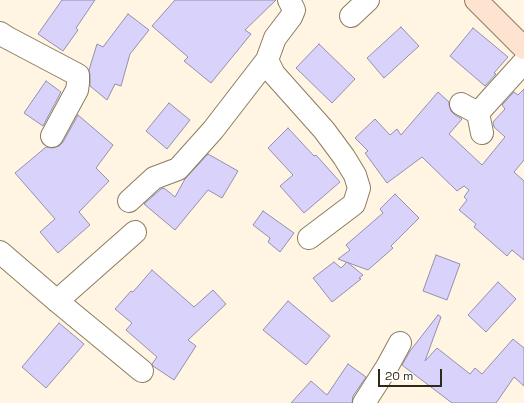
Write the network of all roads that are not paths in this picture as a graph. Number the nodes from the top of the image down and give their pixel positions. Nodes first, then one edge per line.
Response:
1 (289, 0) edge
2 (368, 0) edge
3 (476, 0) edge
4 (351, 16) dead end
5 (0, 33) edge
6 (524, 48) edge
7 (267, 60) junction
8 (524, 62) edge
9 (474, 117) dead end
10 (52, 136) dead end
11 (129, 201) dead end
12 (135, 232) dead end
13 (309, 238) dead end
14 (0, 252) edge
15 (57, 301) junction
16 (400, 343) dead end
17 (142, 371) dead end
18 (364, 403) edge

1 - 7 street
2 - 4 street
3 - 6 street
5 - 10 street
7 - 11 street
7 - 13 street
8 - 9 street
12 - 15 street
14 - 15 street
15 - 17 street
16 - 18 street

